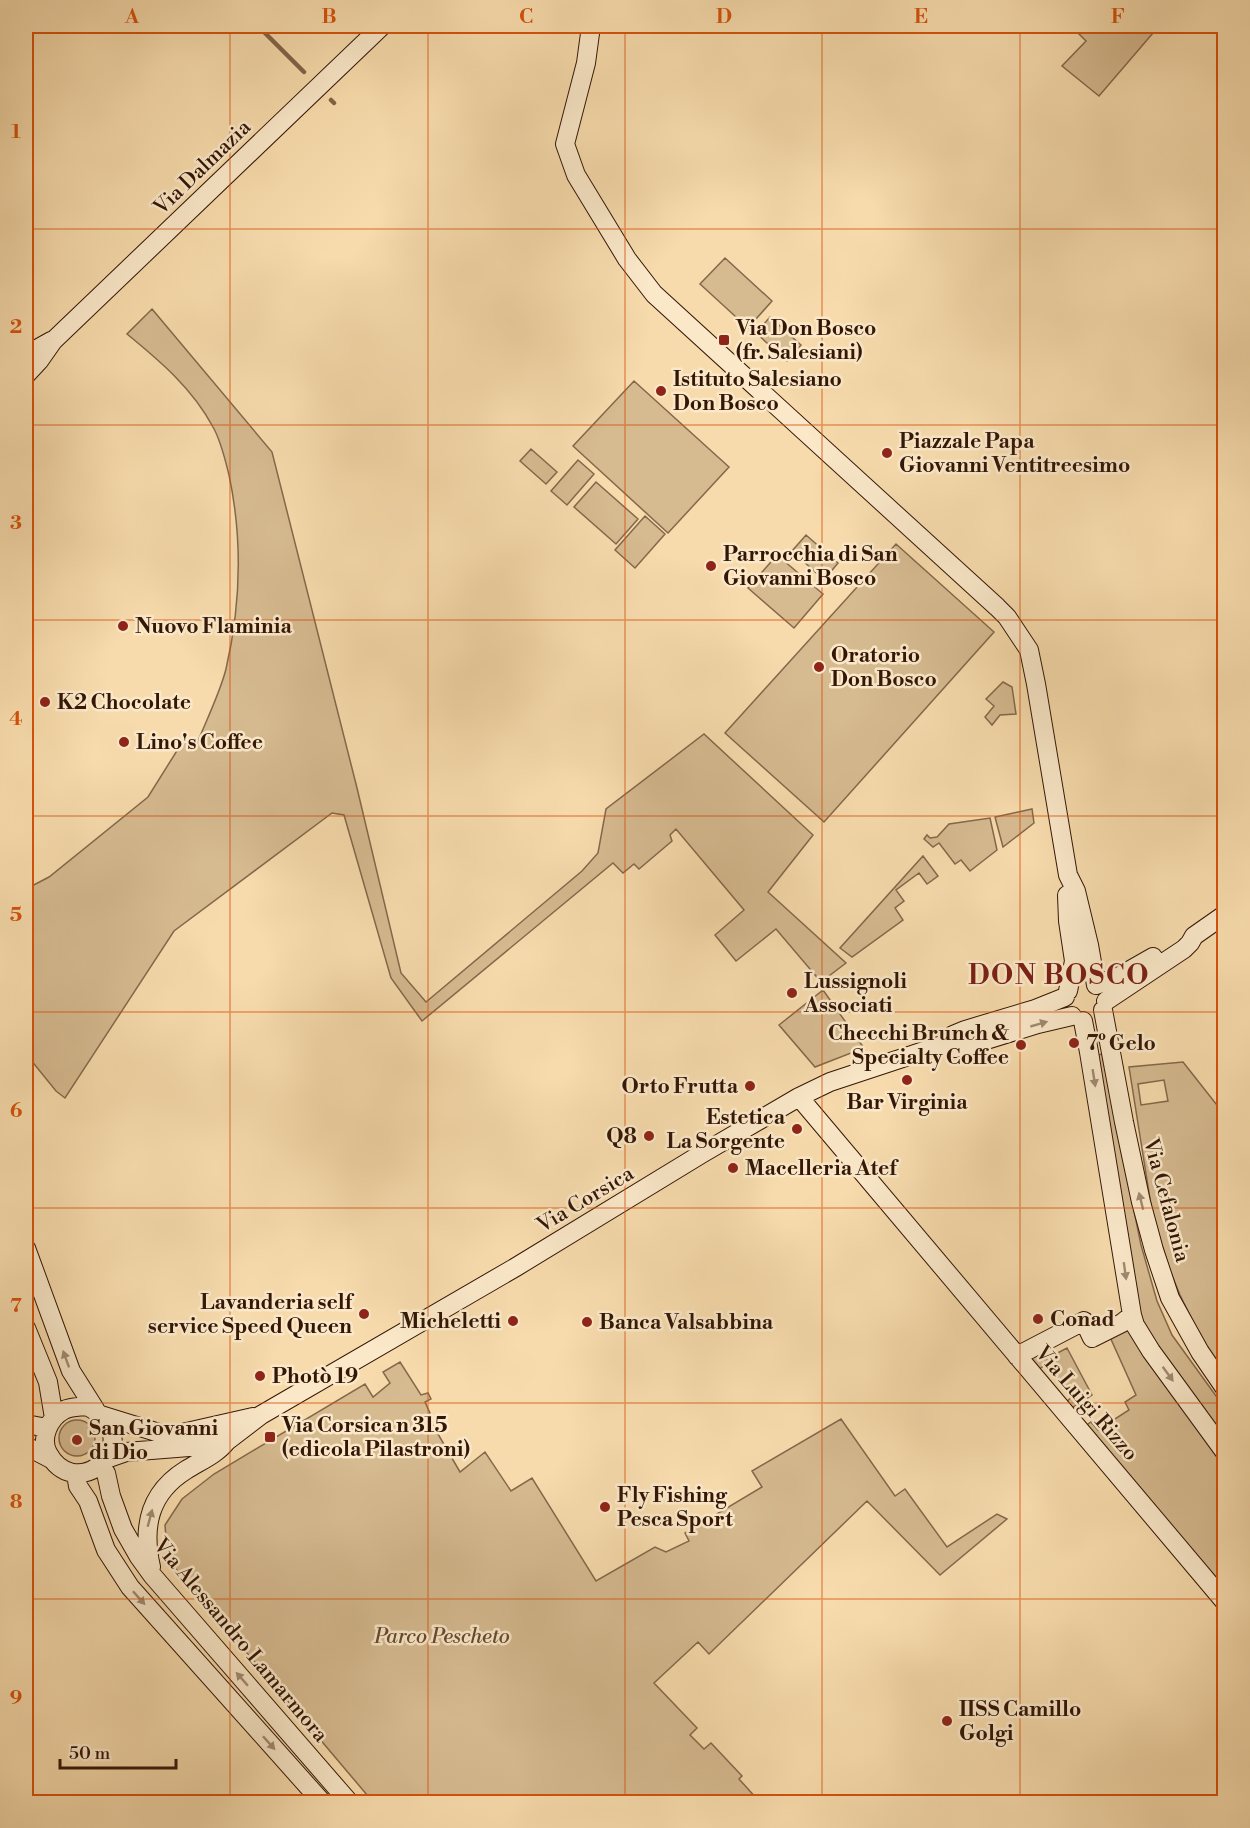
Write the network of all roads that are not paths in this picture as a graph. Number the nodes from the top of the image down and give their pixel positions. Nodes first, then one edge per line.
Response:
1 (382, 26) edge
2 (591, 26) edge
3 (53, 341) junction
4 (26, 355) edge
5 (26, 375) edge
6 (1068, 875) junction
7 (1224, 915) edge
8 (1194, 936) junction
9 (1089, 945) junction
10 (1128, 971) junction
11 (1096, 985) junction
12 (1067, 994) junction
13 (1104, 1005) junction
14 (1077, 1018) junction
15 (942, 1045) junction
16 (799, 1097) junction
17 (26, 1248) edge
18 (1132, 1315) junction
19 (27, 1341) edge
20 (1017, 1356) junction
21 (1224, 1387) edge
22 (98, 1412) junction
23 (261, 1415) junction
24 (51, 1423) junction
25 (26, 1424) edge
26 (227, 1441) junction
27 (26, 1446) edge
28 (1224, 1451) edge
29 (51, 1459) junction
30 (102, 1463) junction
31 (76, 1474) junction
32 (152, 1575) junction
33 (1224, 1601) edge
34 (322, 1803) edge
35 (349, 1803) edge

1 - 3 main road, Via Dalmazia
2 - 6 main road
3 - 4 main road, Via Dalmazia
3 - 5 main road, Via Dalmazia
6 - 9 main road
6 - 12 main road
7 - 8 main road
8 - 10 main road
8 - 13 main road
9 - 10 main road
9 - 11 main road
10 - 11 main road
11 - 12 main road
11 - 13 main road
12 - 14 main road
12 - 15 main road, Via Corsica
13 - 14 main road
21 -> 13 main road, Via Cefalonia
15 -> 14 main road, Via Corsica
14 -> 18 main road
15 - 16 main road, Via Corsica
16 - 20 main road, Via Luigi Rizzo
16 - 23 main road, Via Corsica
22 -> 17 main road
18 - 20 main road
18 -> 28 main road
19 - 24 main road
20 - 33 main road, Via Luigi Rizzo
22 - 23 main road, Via Corsica
22 - 24 main road
22 - 30 main road
23 - 26 main road, Via Corsica
24 - 25 main road
24 - 29 main road
26 - 30 main road, Via Corsica
32 -> 26 main road
27 - 29 main road
29 - 31 main road
30 - 31 main road
30 - 32 main road, Via Alessandro Lamarmora
31 -> 34 main road, Via Alessandro Lamarmora
35 -> 32 main road, Via Alessandro Lamarmora

